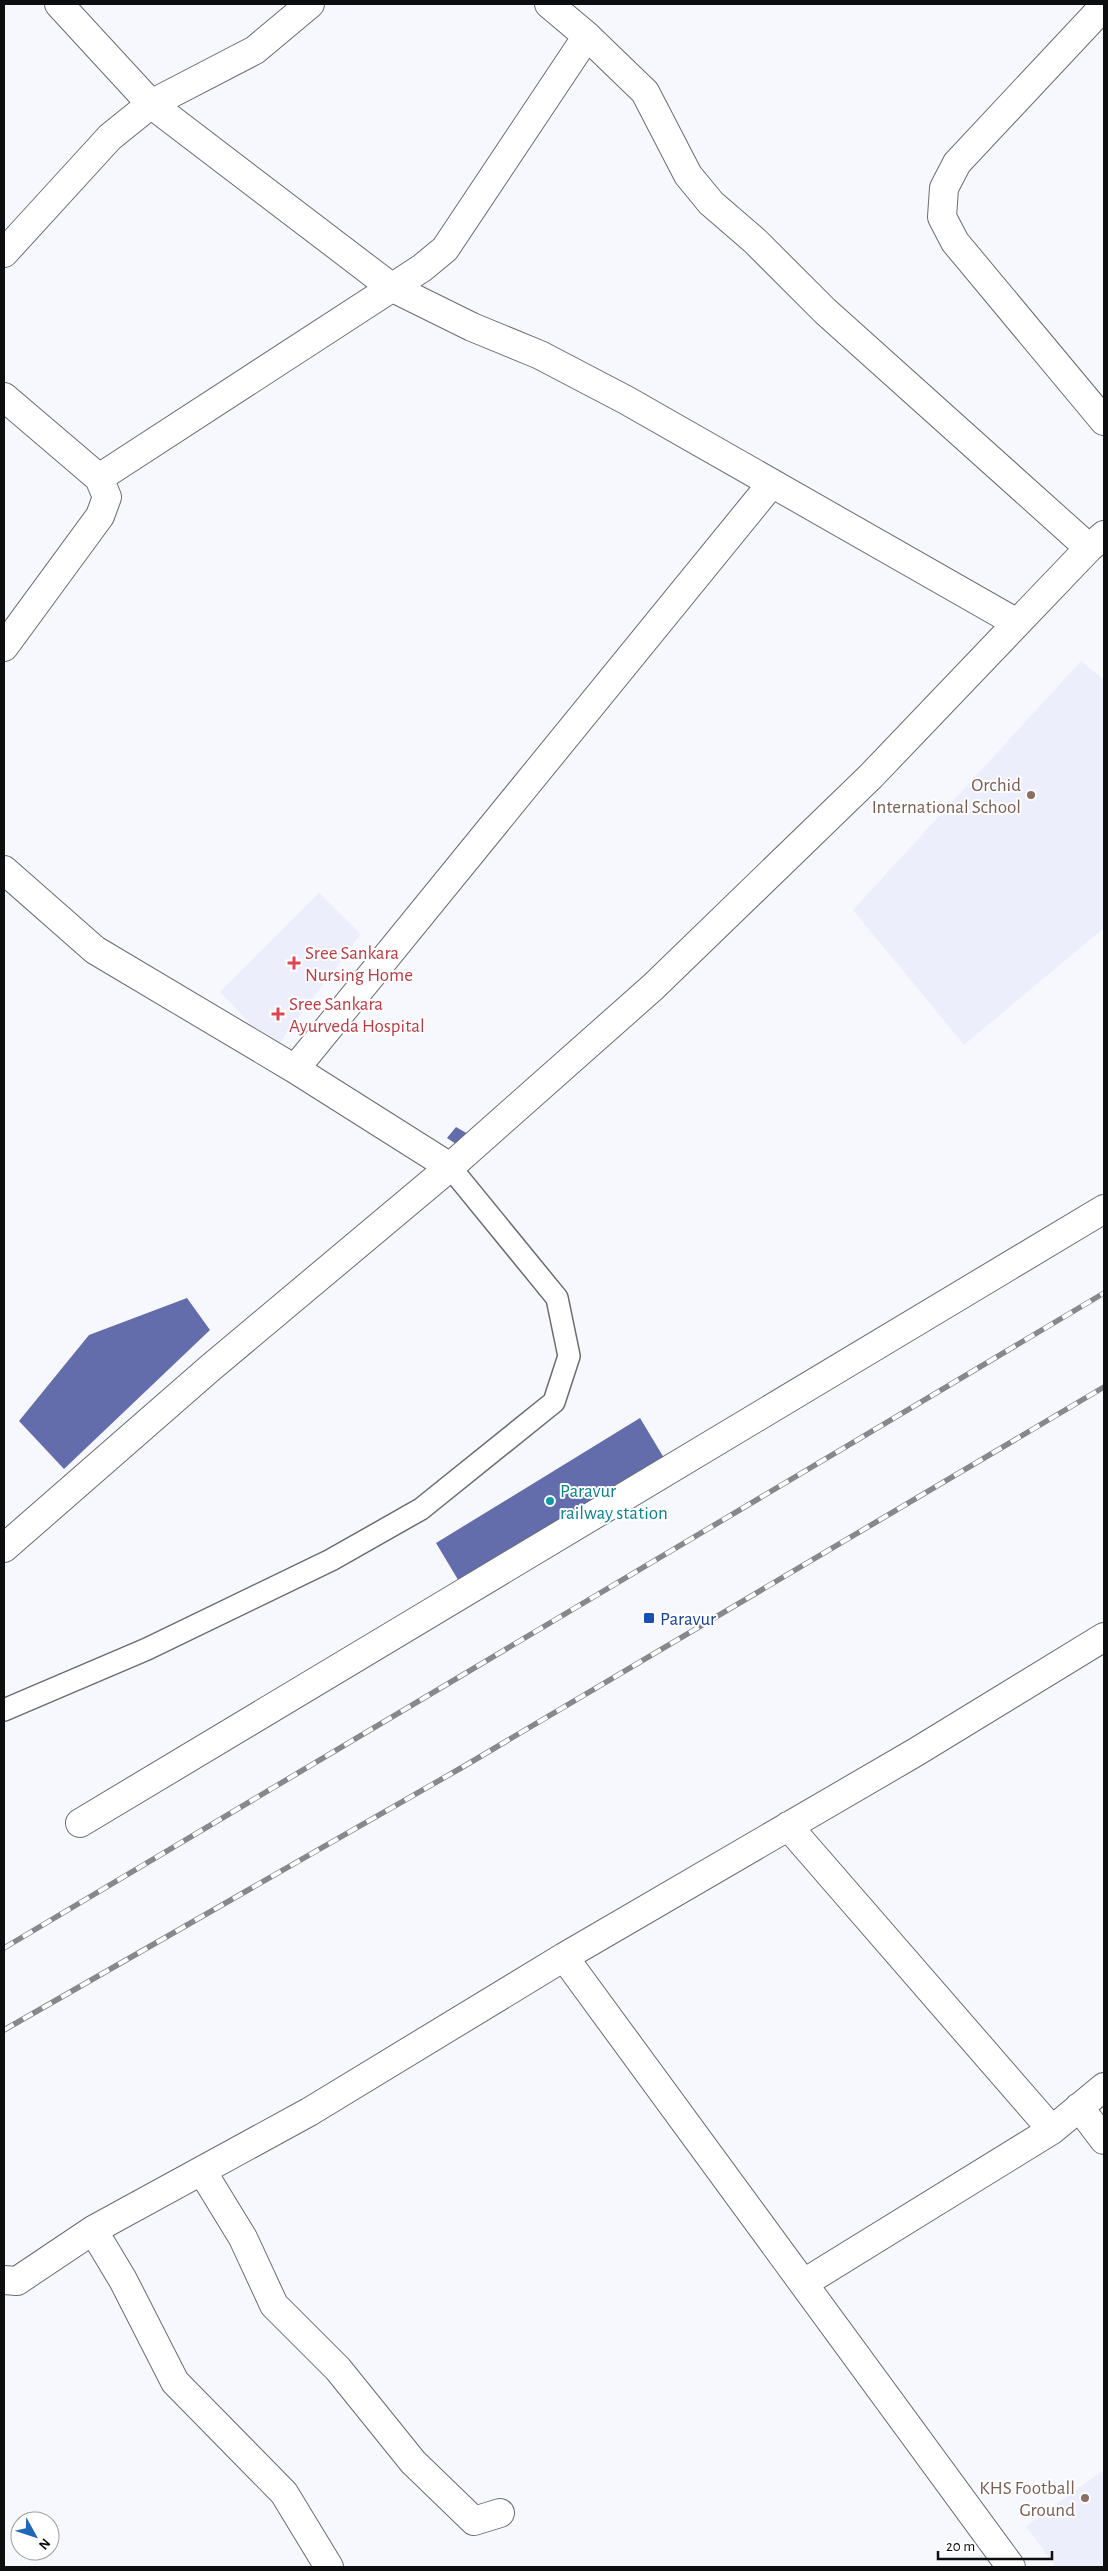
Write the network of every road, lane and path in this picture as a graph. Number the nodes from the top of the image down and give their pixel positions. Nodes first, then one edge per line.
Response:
1 (59, 4) edge
2 (310, 4) edge
3 (549, 4) edge
4 (1104, 6) edge
5 (587, 36) junction
6 (151, 104) junction
7 (4, 253) edge
8 (391, 287) junction
9 (4, 397) edge
10 (1104, 421) edge
11 (99, 478) junction
12 (772, 483) junction
13 (1097, 542) edge
14 (1017, 623) junction
15 (4, 647) edge
16 (4, 870) edge
17 (296, 1069) junction
18 (450, 1167) junction
19 (1104, 1209) edge
20 (4, 1548) edge
21 (1104, 1637) edge
22 (4, 1710) edge
23 (80, 1823) dead end
24 (788, 1826) junction
25 (564, 1957) junction
26 (1104, 2087) edge
27 (1079, 2108) junction
28 (1052, 2130) junction
29 (1104, 2140) edge
30 (202, 2171) junction
31 (93, 2230) junction
32 (4, 2280) edge
33 (804, 2283) junction
34 (500, 2514) dead end
35 (329, 2567) edge
36 (1011, 2567) edge

1 - 6 street
2 - 6 street
3 - 5 street
4 - 10 street
5 - 8 street
5 - 13 street
6 - 7 street
6 - 8 street
8 - 11 street
8 - 12 street
9 - 11 street
11 - 15 street
12 - 14 street
12 - 17 street
13 - 14 street
14 - 18 street
16 - 17 street
17 - 18 street
18 - 20 street
18 - 22 lane
19 - 23 street
21 - 24 street
24 - 25 street
24 - 28 street
25 - 30 street
25 - 33 street
26 - 27 street
27 - 28 street
27 - 29 street
28 - 33 street
30 - 31 street
30 - 34 street
31 - 32 street
31 - 35 street
33 - 36 street

